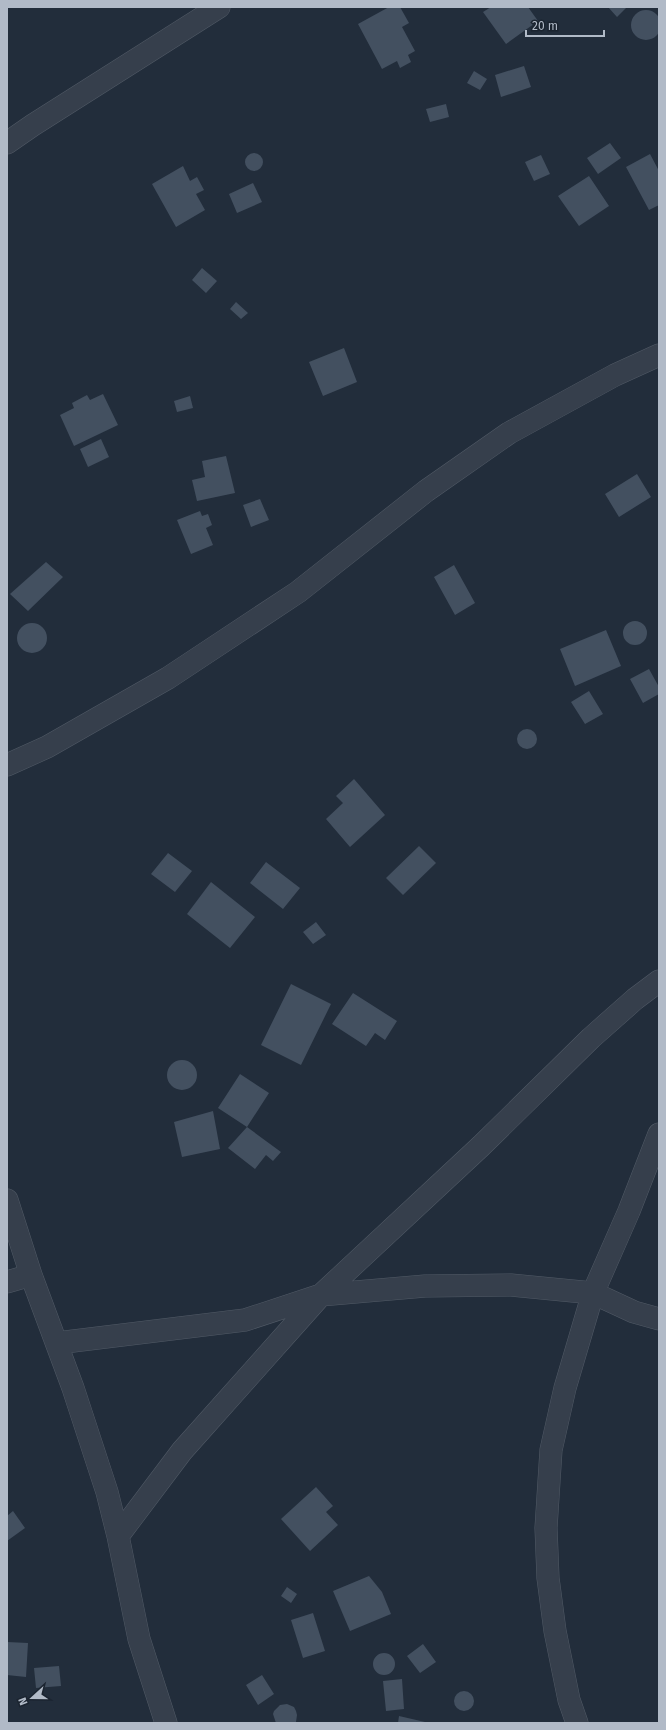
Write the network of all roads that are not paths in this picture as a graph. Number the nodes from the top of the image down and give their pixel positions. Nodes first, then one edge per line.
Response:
1 (219, 7) edge
2 (7, 143) edge
3 (659, 355) edge
4 (7, 765) edge
5 (659, 980) edge
6 (659, 1134) edge
7 (7, 1200) edge
8 (31, 1275) junction
9 (7, 1282) edge
10 (593, 1293) junction
11 (321, 1295) junction
12 (659, 1319) edge
13 (57, 1343) junction
14 (118, 1536) junction
15 (166, 1723) edge
16 (577, 1723) edge

1 - 2 street
3 - 4 street
5 - 11 street
6 - 10 street
7 - 8 street
8 - 9 street
8 - 13 street
10 - 11 street
10 - 12 street
10 - 16 street
11 - 13 street
11 - 14 street
13 - 14 street
14 - 15 street

